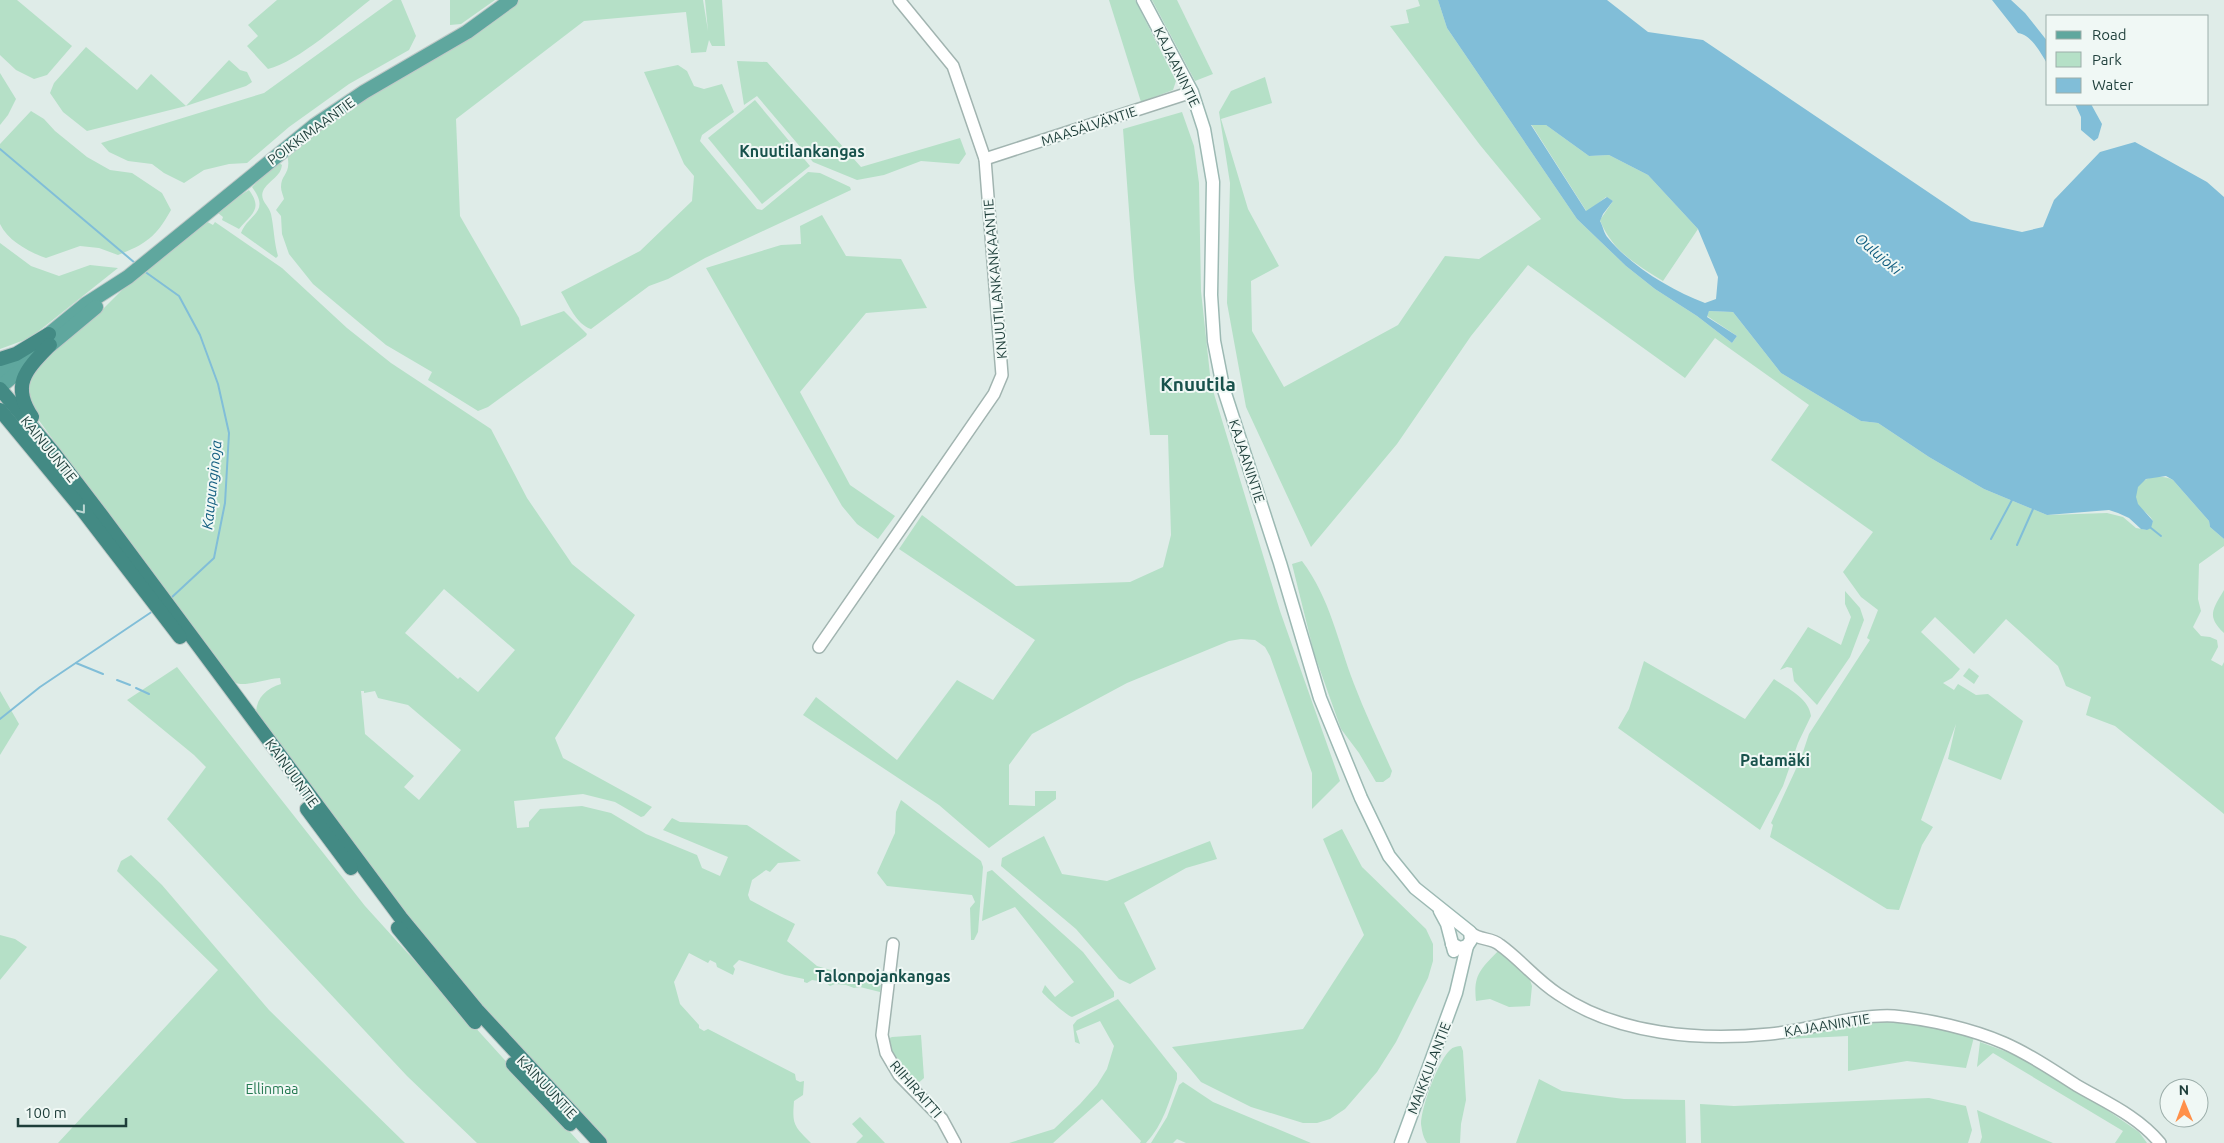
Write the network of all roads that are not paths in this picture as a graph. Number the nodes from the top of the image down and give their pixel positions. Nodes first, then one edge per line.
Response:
1 (511, 0) edge
2 (899, 0) edge
3 (1143, 0) edge
4 (1192, 92) junction
5 (985, 159) junction
6 (49, 339) junction
7 (0, 359) edge
8 (0, 374) edge
9 (0, 388) edge
10 (0, 410) edge
11 (0, 425) edge
12 (58, 469) junction
13 (166, 611) junction
14 (819, 647) dead end
15 (1429, 900) junction
16 (1467, 937) junction
17 (1451, 940) junction
18 (893, 944) dead end
19 (1456, 993) junction
20 (588, 1143) edge
21 (600, 1143) edge
22 (955, 1143) edge
23 (1400, 1143) edge
24 (2160, 1143) edge

1 - 6 main road, POIKKIMAANTIE
2 - 5 street, KNUUTILANKANKAANTIE
3 - 4 main road, KAJAANINTIE
4 - 5 street, MAASÄLVÄNTIE
4 - 15 main road, KAJAANINTIE
5 - 14 street, KNUUTILANKANKAANTIE
6 - 7 highway
6 - 8 main road, POIKKIMAANTIE
6 - 9 main road, POIKKIMAANTIE
6 - 12 highway
9 - 12 highway, KAINUUNTIE
10 - 12 highway, KAINUUNTIE
11 - 12 highway
12 - 13 highway, KAINUUNTIE
13 - 20 highway, KAINUUNTIE
13 - 21 highway, KAINUUNTIE
15 - 16 main road, KAJAANINTIE
15 - 17 main road, KAJAANINTIE
16 - 17 main road
16 - 17 main road
16 - 19 main road, MAIKKULANTIE
16 - 24 street, KAJAANINTIE
17 - 19 main road, MAIKKULANTIE
18 - 22 street, RIIHIRAITTI
19 - 23 main road, MAIKKULANTIE

